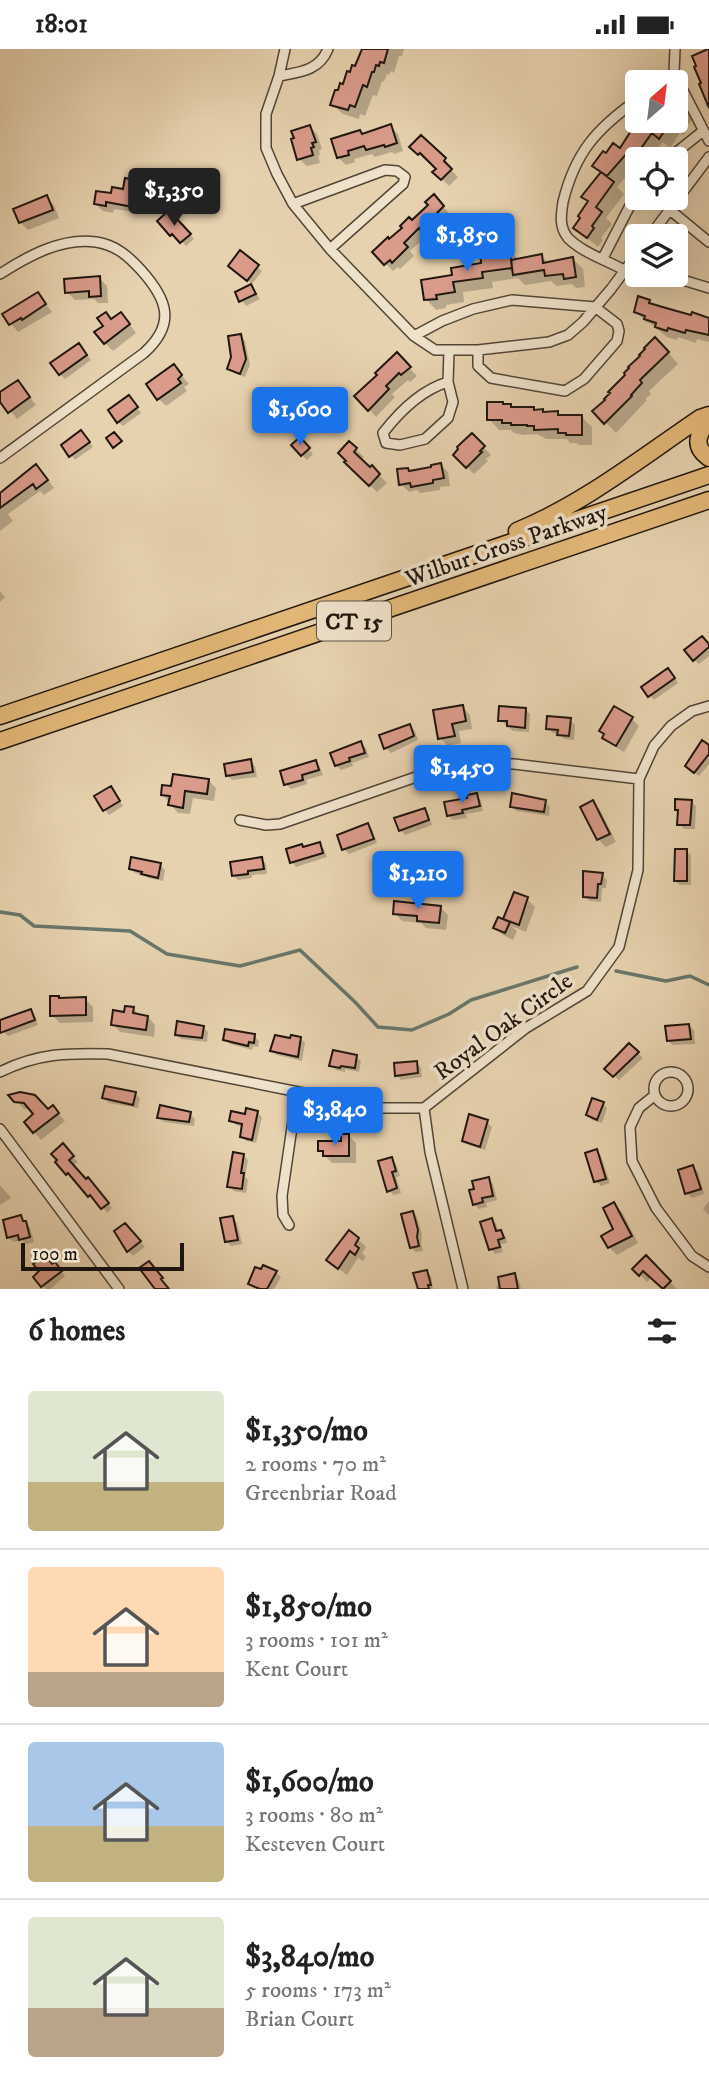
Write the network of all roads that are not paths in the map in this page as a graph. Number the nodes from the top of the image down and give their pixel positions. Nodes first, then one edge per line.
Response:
1 (285, 49) edge
2 (328, 49) edge
3 (675, 49) edge
4 (674, 70) edge
5 (279, 76) junction
6 (688, 101) edge
7 (625, 109) edge
8 (703, 131) junction
9 (709, 141) edge
10 (683, 147) edge
11 (709, 157) edge
12 (688, 186) edge
13 (293, 204) junction
14 (628, 210) edge
15 (670, 210) joint
16 (659, 224) edge
17 (709, 242) edge
18 (330, 249) junction
19 (603, 258) junction
20 (625, 265) edge
21 (625, 272) edge
22 (0, 274) edge
23 (688, 282) edge
24 (709, 288) edge
25 (595, 307) junction
26 (414, 336) junction
27 (478, 350) junction
28 (449, 351) junction
29 (448, 382) junction
30 (709, 415) edge
31 (709, 420) edge
32 (0, 458) edge
33 (709, 458) edge
34 (709, 475) edge
35 (709, 500) edge
36 (447, 564) junction
37 (709, 706) edge
38 (0, 716) edge
39 (0, 741) edge
40 (639, 779) junction
41 (240, 820) dead end
42 (0, 1072) edge
43 (297, 1093) junction
44 (655, 1095) dead end
45 (424, 1108) junction
46 (0, 1129) edge
47 (289, 1225) dead end
48 (709, 1267) edge
49 (119, 1289) edge
50 (463, 1289) edge

1 - 5 street
2 - 5 street
3 - 4 street
5 - 13 street
6 - 8 street
7 - 19 street
8 - 9 street
8 - 10 street
11 - 12 street
13 - 18 street
13 - 18 street
14 - 19 street
15 - 16 street
15 - 17 street
18 - 26 street
19 - 20 street
21 - 25 street
22 - 32 street
23 - 24 street
25 - 26 street
25 - 27 street
25 - 27 street
26 - 28 street
27 - 28 street
28 - 29 street
29 - 29 street
30 - 36 highway
31 - 33 highway
34 - 36 highway, Wilbur Cross Parkway / CT 15
35 - 39 highway, Wilbur Cross Parkway / CT 15
36 - 38 highway, Wilbur Cross Parkway / CT 15
37 - 40 street, Royal Oak Circle
40 - 41 street
40 - 45 street, Royal Oak Circle
42 - 43 street, Royal Oak Circle
43 - 45 street, Royal Oak Circle
43 - 47 street
44 - 48 street
45 - 50 street
46 - 49 street

